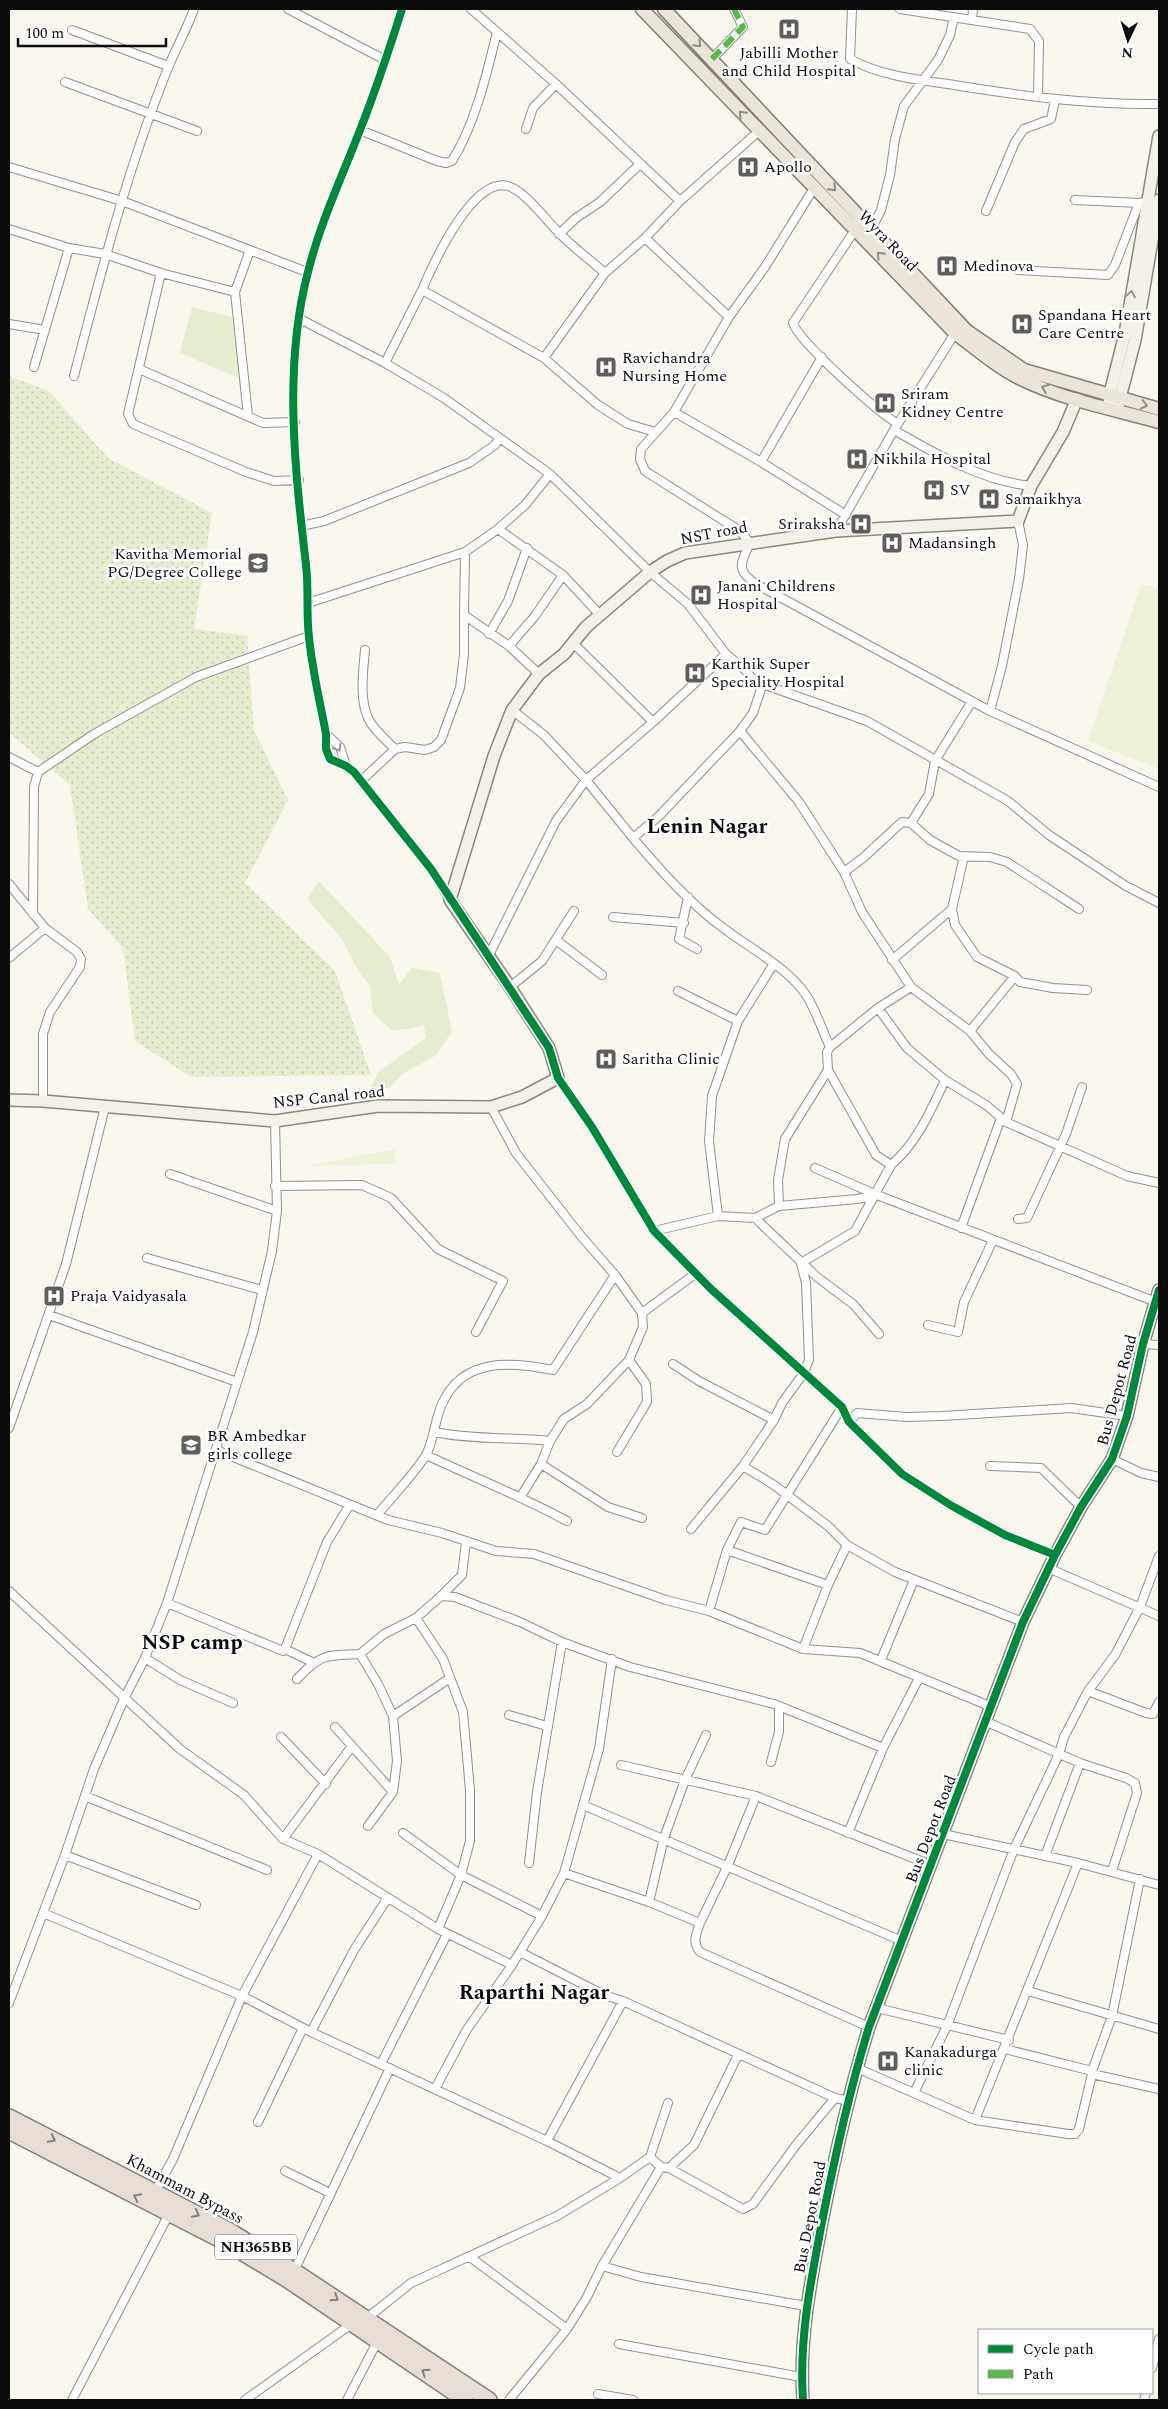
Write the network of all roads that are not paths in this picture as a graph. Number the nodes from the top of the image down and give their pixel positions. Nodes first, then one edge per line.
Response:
1 (194, 9) edge
2 (288, 9) edge
3 (402, 9) edge
4 (471, 9) edge
5 (642, 9) edge
6 (664, 9) edge
7 (734, 9) edge
8 (852, 9) edge
9 (900, 9) edge
10 (973, 9) edge
11 (954, 17) junction
12 (972, 20) junction
13 (72, 30) dead end
14 (497, 32) junction
15 (712, 59) junction
16 (385, 60) junction
17 (168, 66) junction
18 (921, 80) junction
19 (65, 82) dead end
20 (556, 84) junction
21 (1038, 97) junction
22 (1056, 100) junction
23 (1159, 104) edge
24 (152, 114) junction
25 (526, 129) dead end
26 (360, 130) junction
27 (197, 131) dead end
28 (759, 132) junction
29 (1159, 136) edge
30 (639, 164) junction
31 (9, 167) edge
32 (814, 188) junction
33 (1075, 200) dead end
34 (122, 201) junction
35 (680, 201) junction
36 (1149, 201) edge
37 (986, 211) dead end
38 (9, 229) edge
39 (855, 230) junction
40 (872, 230) junction
41 (560, 234) junction
42 (645, 238) junction
43 (68, 248) junction
44 (250, 250) junction
45 (105, 254) junction
46 (899, 268) junction
47 (1018, 270) dead end
48 (161, 272) junction
49 (308, 272) junction
50 (605, 273) junction
51 (422, 290) junction
52 (235, 292) junction
53 (729, 317) junction
54 (298, 318) junction
55 (9, 324) edge
56 (45, 330) junction
57 (955, 333) junction
58 (822, 357) junction
59 (544, 358) junction
60 (385, 363) junction
61 (34, 367) dead end
62 (139, 369) junction
63 (74, 376) dead end
64 (1076, 399) junction
65 (1114, 402) junction
66 (1159, 409) edge
67 (674, 412) junction
68 (248, 416) junction
69 (295, 422) junction
70 (1159, 422) edge
71 (896, 427) junction
72 (655, 432) junction
73 (499, 439) junction
74 (761, 462) junction
75 (550, 474) junction
76 (299, 480) junction
77 (1031, 486) junction
78 (846, 516) junction
79 (1018, 522) junction
80 (301, 526) junction
81 (498, 529) junction
82 (836, 531) junction
83 (750, 543) junction
84 (527, 548) junction
85 (465, 552) junction
86 (650, 572) junction
87 (563, 575) junction
88 (308, 604) junction
89 (464, 615) junction
90 (600, 615) junction
91 (489, 634) junction
92 (309, 636) junction
93 (573, 643) junction
94 (509, 646) junction
95 (365, 650) dead end
96 (726, 654) junction
97 (539, 674) junction
98 (754, 681) junction
99 (972, 701) junction
100 (512, 710) junction
101 (990, 711) junction
102 (654, 722) junction
103 (740, 730) junction
104 (326, 734) junction
105 (395, 749) junction
106 (9, 757) edge
107 (936, 761) junction
108 (346, 766) junction
109 (38, 772) junction
110 (586, 780) junction
111 (361, 782) junction
112 (1159, 787) edge
113 (910, 823) junction
114 (633, 838) junction
115 (964, 856) junction
116 (844, 872) junction
117 (9, 884) edge
118 (688, 897) junction
119 (450, 900) junction
120 (1159, 903) edge
121 (952, 909) junction
122 (1079, 909) dead end
123 (574, 911) dead end
124 (33, 914) junction
125 (613, 917) dead end
126 (684, 922) junction
127 (45, 928) junction
128 (556, 940) junction
129 (697, 949) dead end
130 (488, 956) junction
131 (9, 958) edge
132 (892, 960) junction
133 (773, 965) junction
134 (602, 975) dead end
135 (1015, 976) junction
136 (510, 987) junction
137 (911, 987) junction
138 (1087, 990) dead end
139 (678, 991) dead end
140 (878, 1008) junction
141 (738, 1022) junction
142 (970, 1031) junction
143 (830, 1047) junction
144 (828, 1070) junction
145 (558, 1078) junction
146 (945, 1080) junction
147 (1082, 1088) dead end
148 (9, 1100) edge
149 (42, 1101) junction
150 (105, 1107) junction
151 (491, 1108) junction
152 (1004, 1120) junction
153 (275, 1121) junction
154 (1060, 1147) junction
155 (891, 1165) junction
156 (815, 1168) dead end
157 (170, 1174) dead end
158 (1159, 1183) edge
159 (275, 1186) junction
160 (876, 1194) junction
161 (779, 1206) junction
162 (277, 1211) junction
163 (718, 1216) junction
164 (755, 1218) junction
165 (1018, 1219) dead end
166 (961, 1228) junction
167 (654, 1231) junction
168 (993, 1240) junction
169 (146, 1258) dead end
170 (801, 1263) junction
171 (695, 1274) junction
172 (616, 1276) junction
173 (262, 1290) junction
174 (1158, 1296) edge
175 (642, 1312) junction
176 (49, 1314) junction
177 (928, 1325) dead end
178 (476, 1332) dead end
179 (879, 1334) dead end
180 (1143, 1344) junction
181 (1159, 1345) edge
182 (630, 1360) junction
183 (673, 1364) dead end
184 (803, 1374) junction
185 (237, 1382) junction
186 (842, 1407) junction
187 (1127, 1416) junction
188 (774, 1420) junction
189 (850, 1422) junction
190 (9, 1428) edge
191 (435, 1432) junction
192 (550, 1441) junction
193 (216, 1450) junction
194 (617, 1452) dead end
195 (426, 1455) junction
196 (1112, 1460) junction
197 (541, 1464) junction
198 (743, 1466) junction
199 (990, 1466) dead end
200 (1159, 1477) edge
201 (521, 1496) junction
202 (788, 1496) junction
203 (349, 1506) junction
204 (1081, 1506) junction
205 (377, 1515) junction
206 (642, 1518) dead end
207 (567, 1521) dead end
208 (690, 1529) dead end
209 (466, 1542) junction
210 (847, 1545) junction
211 (727, 1550) junction
212 (1055, 1555) junction
213 (1159, 1556) edge
214 (1048, 1568) junction
215 (914, 1580) junction
216 (828, 1585) junction
217 (9, 1591) edge
218 (441, 1596) junction
219 (167, 1603) junction
220 (1140, 1608) junction
221 (709, 1611) junction
222 (1159, 1616) edge
223 (416, 1618) junction
224 (1023, 1622) junction
225 (562, 1642) junction
226 (285, 1649) junction
227 (803, 1649) junction
228 (360, 1654) junction
229 (145, 1658) junction
230 (612, 1659) junction
231 (881, 1660) junction
232 (312, 1662) junction
233 (450, 1678) junction
234 (919, 1678) junction
235 (297, 1679) dead end
236 (1088, 1691) junction
237 (124, 1699) junction
238 (1159, 1702) edge
239 (233, 1703) dead end
240 (779, 1707) junction
241 (992, 1707) junction
242 (509, 1715) dead end
243 (393, 1716) junction
244 (987, 1722) junction
245 (547, 1726) junction
246 (335, 1727) dead end
247 (706, 1735) dead end
248 (281, 1737) dead end
249 (352, 1746) junction
250 (883, 1748) junction
251 (1059, 1754) junction
252 (771, 1762) dead end
253 (1080, 1764) junction
254 (621, 1765) dead end
255 (685, 1780) junction
256 (326, 1784) junction
257 (393, 1792) junction
258 (85, 1796) junction
259 (756, 1796) junction
260 (583, 1805) junction
261 (368, 1826) dead end
262 (403, 1833) dead end
263 (848, 1833) junction
264 (943, 1834) junction
265 (664, 1838) junction
266 (284, 1839) junction
267 (1014, 1849) junction
268 (318, 1854) junction
269 (65, 1855) junction
270 (1044, 1856) junction
271 (529, 1863) dead end
272 (1078, 1863) junction
273 (931, 1864) junction
274 (728, 1865) junction
275 (267, 1870) dead end
276 (1112, 1872) junction
277 (564, 1873) junction
278 (461, 1875) junction
279 (1140, 1879) junction
280 (1159, 1884) edge
281 (388, 1899) junction
282 (649, 1902) junction
283 (196, 1905) dead end
284 (43, 1913) junction
285 (542, 1916) junction
286 (700, 1923) junction
287 (438, 1929) junction
288 (447, 1934) junction
289 (902, 1941) junction
290 (520, 1952) junction
291 (512, 1965) junction
292 (1028, 1991) junction
293 (242, 1996) junction
294 (623, 2001) junction
295 (9, 2003) edge
296 (877, 2008) junction
297 (1112, 2016) junction
298 (947, 2026) junction
299 (870, 2027) junction
300 (303, 2028) junction
301 (1159, 2029) edge
302 (311, 2032) junction
303 (1009, 2040) junction
304 (1005, 2049) junction
305 (738, 2055) junction
306 (381, 2064) junction
307 (390, 2068) junction
308 (856, 2068) junction
309 (1092, 2073) junction
310 (435, 2088) junction
311 (1159, 2088) edge
312 (914, 2093) junction
313 (836, 2098) junction
314 (850, 2101) junction
315 (668, 2103) dead end
316 (9, 2116) edge
317 (975, 2120) junction
318 (258, 2122) dead end
319 (9, 2131) edge
320 (547, 2140) junction
321 (650, 2157) junction
322 (665, 2167) junction
323 (284, 2171) dead end
324 (620, 2178) junction
325 (155, 2192) junction
326 (330, 2193) junction
327 (169, 2214) junction
328 (470, 2257) junction
329 (602, 2266) junction
330 (294, 2271) junction
331 (806, 2306) junction
332 (360, 2321) junction
333 (567, 2328) junction
334 (1159, 2339) edge
335 (378, 2340) junction
336 (619, 2344) dead end
337 (1153, 2364) edge
338 (801, 2377) junction
339 (598, 2394) dead end
340 (72, 2400) edge
341 (245, 2400) edge
342 (347, 2400) edge
343 (465, 2400) edge
344 (490, 2400) edge
345 (509, 2400) edge
346 (633, 2400) edge
347 (803, 2400) edge

1 - 17 street
2 - 16 street
3 - 16 street
4 - 14 street
28 -> 5 main road, Wyra Road
6 -> 15 main road, Wyra Road
7 - 15 street
8 - 18 street
9 - 11 street
10 - 12 street
11 - 12 street
11 - 18 street
12 - 21 street
13 - 17 street
14 - 20 street
14 - 26 street
15 -> 40 main road, Wyra Road
16 - 26 street
17 - 24 street
18 - 21 street
18 - 40 street
19 - 24 street
20 - 25 street
20 - 30 street
21 - 22 street
22 - 23 street
22 - 37 street
24 - 27 street
24 - 34 street
26 - 49 street
28 - 32 main road, Wyra Road
28 - 35 street
29 - 36 street
30 - 35 street
30 - 41 street
31 - 34 street
32 - 39 main road, Wyra Road
32 - 53 street
33 - 36 street
34 - 44 street
34 - 45 street
35 - 42 street
36 - 47 street
36 - 65 street
38 - 43 street
46 -> 39 main road, Wyra Road
39 - 58 street
40 - 46 main road, Wyra Road
41 - 50 street
41 - 51 street
42 - 50 street
42 - 53 street
43 - 45 street
43 - 56 street
44 - 49 street
44 - 52 street
45 - 48 street
45 - 63 street
46 - 57 main road, Wyra Road
46 - 65 main road, Wyra Road
48 - 52 street
48 - 62 street
49 - 54 street
50 - 59 street
51 - 59 street
51 - 60 street
52 - 68 street
53 - 67 street
54 - 60 street
54 - 69 street
55 - 56 street
56 - 61 street
64 -> 57 main road, Wyra Road
57 - 71 street
58 - 71 street
58 - 74 street
59 - 72 street
60 - 73 street
62 - 68 street
62 - 76 street
64 - 65 main road, Wyra Road
64 - 77 street
65 -> 66 main road, Wyra Road
65 - 70 main road, Wyra Road
67 - 72 street
67 - 74 street
68 - 69 street
69 - 76 street
71 - 77 street
71 - 78 street
72 - 83 street
73 - 75 street
73 - 80 street
74 - 78 street
75 - 81 street
75 - 86 street
76 - 80 street
77 - 79 street
78 - 82 street
79 - 82 street, NST road
79 - 101 street
80 - 88 street
81 - 84 street
81 - 85 street
82 - 83 street, NST road
83 - 86 street, NST road
83 - 99 street
84 - 87 street
84 - 91 street
85 - 88 street
85 - 89 street
86 - 90 street, NST road
86 - 96 street
87 - 90 street
87 - 94 street
88 - 92 street
89 - 91 street
89 - 105 street
90 - 93 street, NST road
91 - 94 street
92 - 104 street
92 - 109 street
93 - 97 street, NST road
93 - 102 street
94 - 97 street
95 - 105 street
96 - 98 street
96 - 102 street
97 - 100 street, NST road
98 - 103 street
98 - 107 street
99 - 101 street
99 - 107 street
100 - 110 street
100 - 119 street, NST road
101 - 112 street
102 - 110 street
103 - 114 street
103 - 116 street
104 -> 108 street
104 - 108 street
105 - 111 street
106 - 109 street
107 - 113 street
107 - 120 street
108 - 111 street
109 - 124 street
110 - 114 street
110 - 130 street
111 - 119 street
113 - 115 street
113 - 116 street
114 - 118 street
115 - 121 street
115 - 122 street
116 - 132 street
117 - 124 street
118 - 126 street
118 - 133 street
119 - 130 street
121 - 132 street
121 - 135 street
123 - 128 street
124 - 127 street
125 - 126 street
126 - 129 street
127 - 131 street
127 - 149 street
128 - 134 street
128 - 136 street
130 - 136 street
132 - 137 street
133 - 141 street
133 - 143 street
135 - 138 street
135 - 142 street
136 - 145 street
137 - 140 street
137 - 142 street
139 - 141 street
140 - 143 street
140 - 146 street
141 - 163 street
142 - 152 street
143 - 144 street
144 - 155 street
144 - 161 street
145 - 151 street, NSP Canal road
145 - 167 street
146 - 152 street
146 - 155 street
147 - 154 street
148 - 149 street, NSP Canal road
149 - 150 street, NSP Canal road
150 - 153 street, NSP Canal road
150 - 176 street
151 - 153 street, NSP Canal road
151 - 172 street
152 - 154 street
152 - 166 street
153 - 159 street
154 - 158 street
154 - 165 street
155 - 160 street
156 - 160 street
157 - 162 street
159 - 162 street
159 - 178 street
160 - 161 street
160 - 166 street
160 - 170 street
161 - 164 street
162 - 173 street
163 - 164 street
163 - 167 street
164 - 170 street
166 - 168 street
167 - 171 street
168 - 174 street
168 - 177 street
169 - 173 street
170 - 179 street
170 - 184 street
171 - 175 street
171 - 184 street
172 - 175 street
172 - 191 street
173 - 185 street
174 - 180 street, Bus Depot Road
175 - 182 street
176 - 185 street
176 - 190 street
180 - 181 street
180 - 187 street, Bus Depot Road
182 - 192 street
182 - 194 street
183 - 188 street
184 - 186 street
184 - 188 street
185 - 193 street
186 - 189 street
186 - 202 street
187 - 189 street
187 - 196 street, Bus Depot Road
188 - 198 street
189 - 212 street
191 - 192 street
191 - 195 street
192 - 197 street
193 - 203 street
193 - 219 street
195 - 201 street
195 - 205 street
196 - 200 street
196 - 204 street, Bus Depot Road
197 - 201 street
197 - 206 street
198 - 202 street
198 - 208 street
199 - 204 street
201 - 207 street
202 - 210 street
202 - 211 street
203 - 205 street
203 - 226 street
204 - 212 street, Bus Depot Road
205 - 209 street
209 - 218 street
209 - 221 street
210 - 215 street
210 - 216 street
211 - 216 street
211 - 221 street
212 - 214 street, Bus Depot Road
213 - 220 street
214 - 220 street
214 - 224 street, Bus Depot Road
215 - 224 street
215 - 231 street
216 - 227 street
217 - 237 street
218 - 223 street
218 - 225 street
219 - 226 street
219 - 229 street
220 - 222 street
220 - 236 street
221 - 227 street
223 - 228 street
223 - 233 street
224 - 241 street, Bus Depot Road
225 - 230 street
225 - 245 street
226 - 232 street
227 - 231 street
228 - 232 street
228 - 243 street
229 - 237 street
229 - 239 street
230 - 240 street
230 - 260 street
231 - 234 street
232 - 235 street
233 - 243 street
233 - 278 street
234 - 241 street
234 - 250 street
236 - 238 street
236 - 251 street
237 - 258 street
237 - 266 street
240 - 250 street
240 - 252 street
241 - 244 street, Bus Depot Road
242 - 245 street
243 - 257 street
244 - 251 street
244 - 264 street, Bus Depot Road
245 - 271 street
246 - 249 street
247 - 255 street
248 - 256 street
249 - 256 street
249 - 257 street
250 - 263 street
251 - 253 street
251 - 267 street
253 - 270 street
253 - 276 street
254 - 255 street
255 - 259 street
255 - 265 street
256 - 266 street
257 - 261 street
258 - 269 street
258 - 275 street
259 - 263 street
259 - 274 street
260 - 265 street
260 - 277 street
262 - 278 street
263 - 273 street
264 - 267 street
264 - 273 street, Bus Depot Road
265 - 274 street
265 - 282 street
266 - 268 street
267 - 270 street
267 - 298 street
268 - 281 street
268 - 293 street
269 - 283 street
269 - 284 street
270 - 272 street
272 - 276 street
272 - 292 street
273 - 289 street, Bus Depot Road
274 - 286 street
274 - 289 street
276 - 279 street
277 - 282 street
277 - 285 street
278 - 285 street
278 - 287 street
279 - 280 street
279 - 297 street
281 - 287 street
281 - 302 street
282 - 286 street
284 - 293 street
284 - 295 street
285 - 290 street
286 - 299 street
287 - 288 street
288 - 291 street
288 - 306 street
289 - 296 street, Bus Depot Road
290 - 291 street
290 - 294 street
291 - 310 street
292 - 297 street
292 - 303 street
293 - 300 street
293 - 325 street
294 - 305 street
294 - 320 street
296 - 298 street
296 - 299 street, Bus Depot Road
297 - 301 street
297 - 309 street
298 - 303 street
298 - 312 street
299 - 308 street, Bus Depot Road
300 - 302 street
300 - 318 street
302 - 306 street
303 - 304 street
304 - 309 street
304 - 317 street
305 - 313 street
305 - 322 street
306 - 307 street
307 - 310 street
307 - 326 street
308 - 312 street
308 - 314 street, Bus Depot Road
309 - 311 street
309 - 317 street
310 - 320 street
312 - 317 street
313 - 314 street
313 - 322 street
314 - 331 street, Bus Depot Road
315 - 321 street
316 -> 325 highway, Khammam Bypass / NH365BB
327 -> 319 highway, Khammam Bypass / NH365BB
320 - 324 street
321 - 322 street
321 - 324 street
322 - 329 street
323 - 326 street
324 - 328 street
325 -> 330 highway, Khammam Bypass / NH365BB
326 - 330 street
327 - 332 highway, Khammam Bypass / NH365BB
327 - 340 street
328 - 332 street
328 - 333 street
329 - 331 street
329 - 333 street
330 -> 332 highway, Khammam Bypass / NH365BB
331 - 338 street, Bus Depot Road
332 - 335 highway, Khammam Bypass / NH365BB
332 - 341 street
332 - 344 highway, Khammam Bypass / NH365BB
333 - 345 street
334 - 337 street
335 - 342 street
343 -> 335 highway, Khammam Bypass / NH365BB
336 - 338 street
338 - 347 street, Bus Depot Road
339 - 346 street

